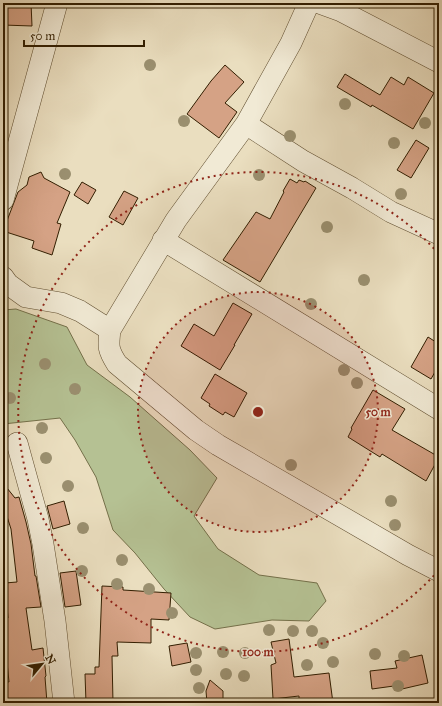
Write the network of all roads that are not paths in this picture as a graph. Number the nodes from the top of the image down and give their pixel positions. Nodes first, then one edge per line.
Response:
1 (309, 3) edge
2 (319, 3) edge
3 (53, 4) edge
4 (439, 62) edge
5 (246, 124) junction
6 (3, 200) edge
7 (439, 234) edge
8 (163, 240) junction
9 (3, 277) edge
10 (26, 297) junction
11 (3, 300) edge
12 (110, 330) junction
13 (439, 409) edge
14 (17, 443) dead end
15 (439, 571) edge
16 (64, 703) edge

1 - 5 street
2 - 4 street
3 - 6 street
5 - 7 street
5 - 8 street
8 - 12 street
8 - 13 street
9 - 10 street
10 - 11 street
10 - 12 street
12 - 15 street
14 - 16 street

